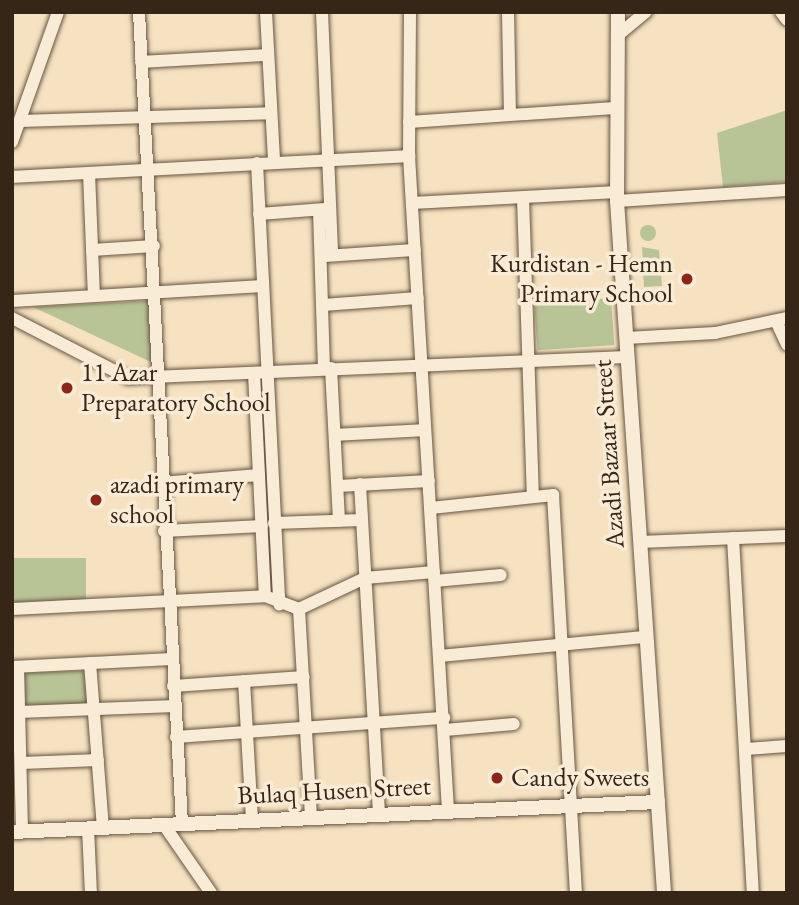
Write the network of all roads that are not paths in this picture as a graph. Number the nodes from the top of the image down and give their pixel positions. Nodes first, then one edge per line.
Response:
1 (58, 12) edge
2 (139, 12) edge
3 (266, 12) edge
4 (322, 12) edge
5 (410, 12) edge
6 (508, 12) edge
7 (618, 12) edge
8 (646, 12) edge
9 (781, 12) edge
10 (787, 20) edge
11 (617, 36) junction
12 (267, 55) junction
13 (141, 62) junction
14 (615, 108) junction
15 (270, 113) junction
16 (510, 114) junction
17 (145, 118) junction
18 (20, 121) junction
19 (409, 122) junction
20 (12, 142) edge
21 (409, 156) junction
22 (274, 162) junction
23 (329, 162) junction
24 (257, 163) junction
25 (149, 171) junction
26 (89, 173) junction
27 (12, 177) edge
28 (787, 190) edge
29 (617, 197) junction
30 (523, 198) junction
31 (412, 203) junction
32 (325, 209) junction
33 (259, 214) junction
34 (154, 246) junction
35 (92, 250) junction
36 (415, 250) junction
37 (327, 256) junction
38 (263, 286) junction
39 (156, 292) junction
40 (94, 296) junction
41 (418, 298) junction
42 (12, 301) edge
43 (323, 305) junction
44 (12, 318) edge
45 (781, 320) edge
46 (626, 338) junction
47 (787, 345) edge
48 (627, 357) junction
49 (528, 360) junction
50 (422, 365) junction
51 (328, 368) junction
52 (260, 373) junction
53 (159, 378) junction
54 (425, 430) junction
55 (335, 435) junction
56 (259, 475) junction
57 (429, 481) junction
58 (161, 483) junction
59 (360, 484) junction
60 (338, 486) junction
61 (534, 496) junction
62 (431, 508) junction
63 (362, 520) junction
64 (339, 521) junction
65 (268, 525) junction
66 (164, 531) junction
67 (787, 536) edge
68 (733, 538) junction
69 (640, 542) junction
70 (501, 575) dead end
71 (435, 576) junction
72 (365, 578) junction
73 (265, 596) junction
74 (168, 601) junction
75 (279, 604) junction
76 (12, 609) edge
77 (299, 609) junction
78 (646, 637) junction
79 (563, 645) junction
80 (440, 656) junction
81 (172, 659) junction
82 (90, 663) junction
83 (15, 667) edge
84 (304, 677) junction
85 (244, 681) junction
86 (173, 686) junction
87 (174, 706) junction
88 (94, 710) junction
89 (19, 712) junction
90 (374, 724) junction
91 (444, 724) junction
92 (514, 724) dead end
93 (307, 729) junction
94 (246, 732) junction
95 (176, 737) junction
96 (787, 746) edge
97 (746, 749) junction
98 (98, 760) junction
99 (21, 763) junction
100 (658, 802) junction
101 (572, 806) junction
102 (448, 810) junction
103 (379, 812) junction
104 (311, 816) junction
105 (252, 821) junction
106 (182, 824) junction
107 (164, 825) junction
108 (88, 828) junction
109 (103, 828) junction
110 (17, 832) edge
111 (91, 893) edge
112 (211, 893) edge
113 (576, 893) edge
114 (664, 893) edge
115 (754, 893) edge

1 - 18 street
2 - 13 street
3 - 12 street
4 - 23 street
5 - 19 street
6 - 16 street
7 - 11 street, Azadi Bazaar Street
8 - 11 street
9 - 10 street
11 - 14 street, Azadi Bazaar Street
12 - 13 street
12 - 15 street
13 - 17 street
14 - 16 street
14 - 29 street, Azadi Bazaar Street
15 - 17 street
15 - 22 street
16 - 19 street
17 - 18 street
17 - 25 street
18 - 20 street
19 - 21 street
21 - 23 street
21 - 31 street
22 - 23 street
22 - 24 street
23 - 32 street
24 - 25 street
24 - 33 street
25 - 26 street
25 - 34 street
26 - 27 street
26 - 35 street
28 - 29 street
29 - 30 street
29 - 46 street, Azadi Bazaar Street
30 - 31 street
30 - 49 street
31 - 36 street
32 - 33 street
32 - 37 street
33 - 38 street
34 - 35 street
34 - 39 street
35 - 40 street
36 - 37 street
36 - 41 street
37 - 43 street
38 - 39 street
38 - 52 street
39 - 40 street
39 - 53 street
40 - 42 street
41 - 43 street
41 - 50 street
43 - 51 street
44 - 53 street
45 - 46 street
45 - 47 street
46 - 48 street, Azadi Bazaar Street
48 - 49 street
48 - 69 street, Azadi Bazaar Street
49 - 50 street
49 - 61 street
50 - 51 street
50 - 54 street
51 - 52 street
51 - 55 street
52 - 53 street
52 - 56 street
52 - 65 street
53 - 58 street
54 - 55 street
54 - 57 street
55 - 60 street
56 - 58 street
56 - 65 street
57 - 59 street
57 - 62 street
58 - 66 street
59 - 60 street
59 - 63 street
60 - 64 street
61 - 62 street
61 - 79 street
62 - 71 street
63 - 64 street
63 - 72 street
64 - 65 street
65 - 66 street
65 - 73 street
65 - 75 street
66 - 74 street
67 - 68 street
68 - 69 street
68 - 97 street
69 - 78 street, Azadi Bazaar Street
70 - 71 street
71 - 72 street
71 - 80 street
72 - 77 street
72 - 90 street
73 - 74 street
73 - 75 street
74 - 76 street
74 - 81 street
75 - 77 street
77 - 84 street
78 - 79 street
78 - 100 street, Azadi Bazaar Street
79 - 80 street
79 - 101 street
80 - 91 street
81 - 82 street
81 - 86 street
82 - 83 street
82 - 88 street
83 - 89 street
84 - 85 street
84 - 93 street
85 - 86 street
85 - 94 street
86 - 87 street
87 - 88 street
87 - 95 street
88 - 89 street
88 - 98 street
89 - 99 street
90 - 91 street
90 - 93 street
90 - 103 street
91 - 92 street
91 - 102 street
93 - 94 street
93 - 104 street
94 - 95 street
94 - 105 street
95 - 106 street
96 - 97 street
97 - 115 street
98 - 99 street
98 - 109 street
99 - 110 street
100 - 101 street, Bulaq Husen Street
100 - 114 street, Azadi Bazaar Street
101 - 102 street, Bulaq Husen Street
101 - 113 street
102 - 103 street, Bulaq Husen Street
103 - 104 street, Bulaq Husen Street
104 - 105 street, Bulaq Husen Street
105 - 106 street, Bulaq Husen Street
106 - 107 street, Bulaq Husen Street
107 - 109 street, Bulaq Husen Street
107 - 112 street
108 - 109 street, Bulaq Husen Street
108 - 110 street, Bulaq Husen Street
108 - 111 street

